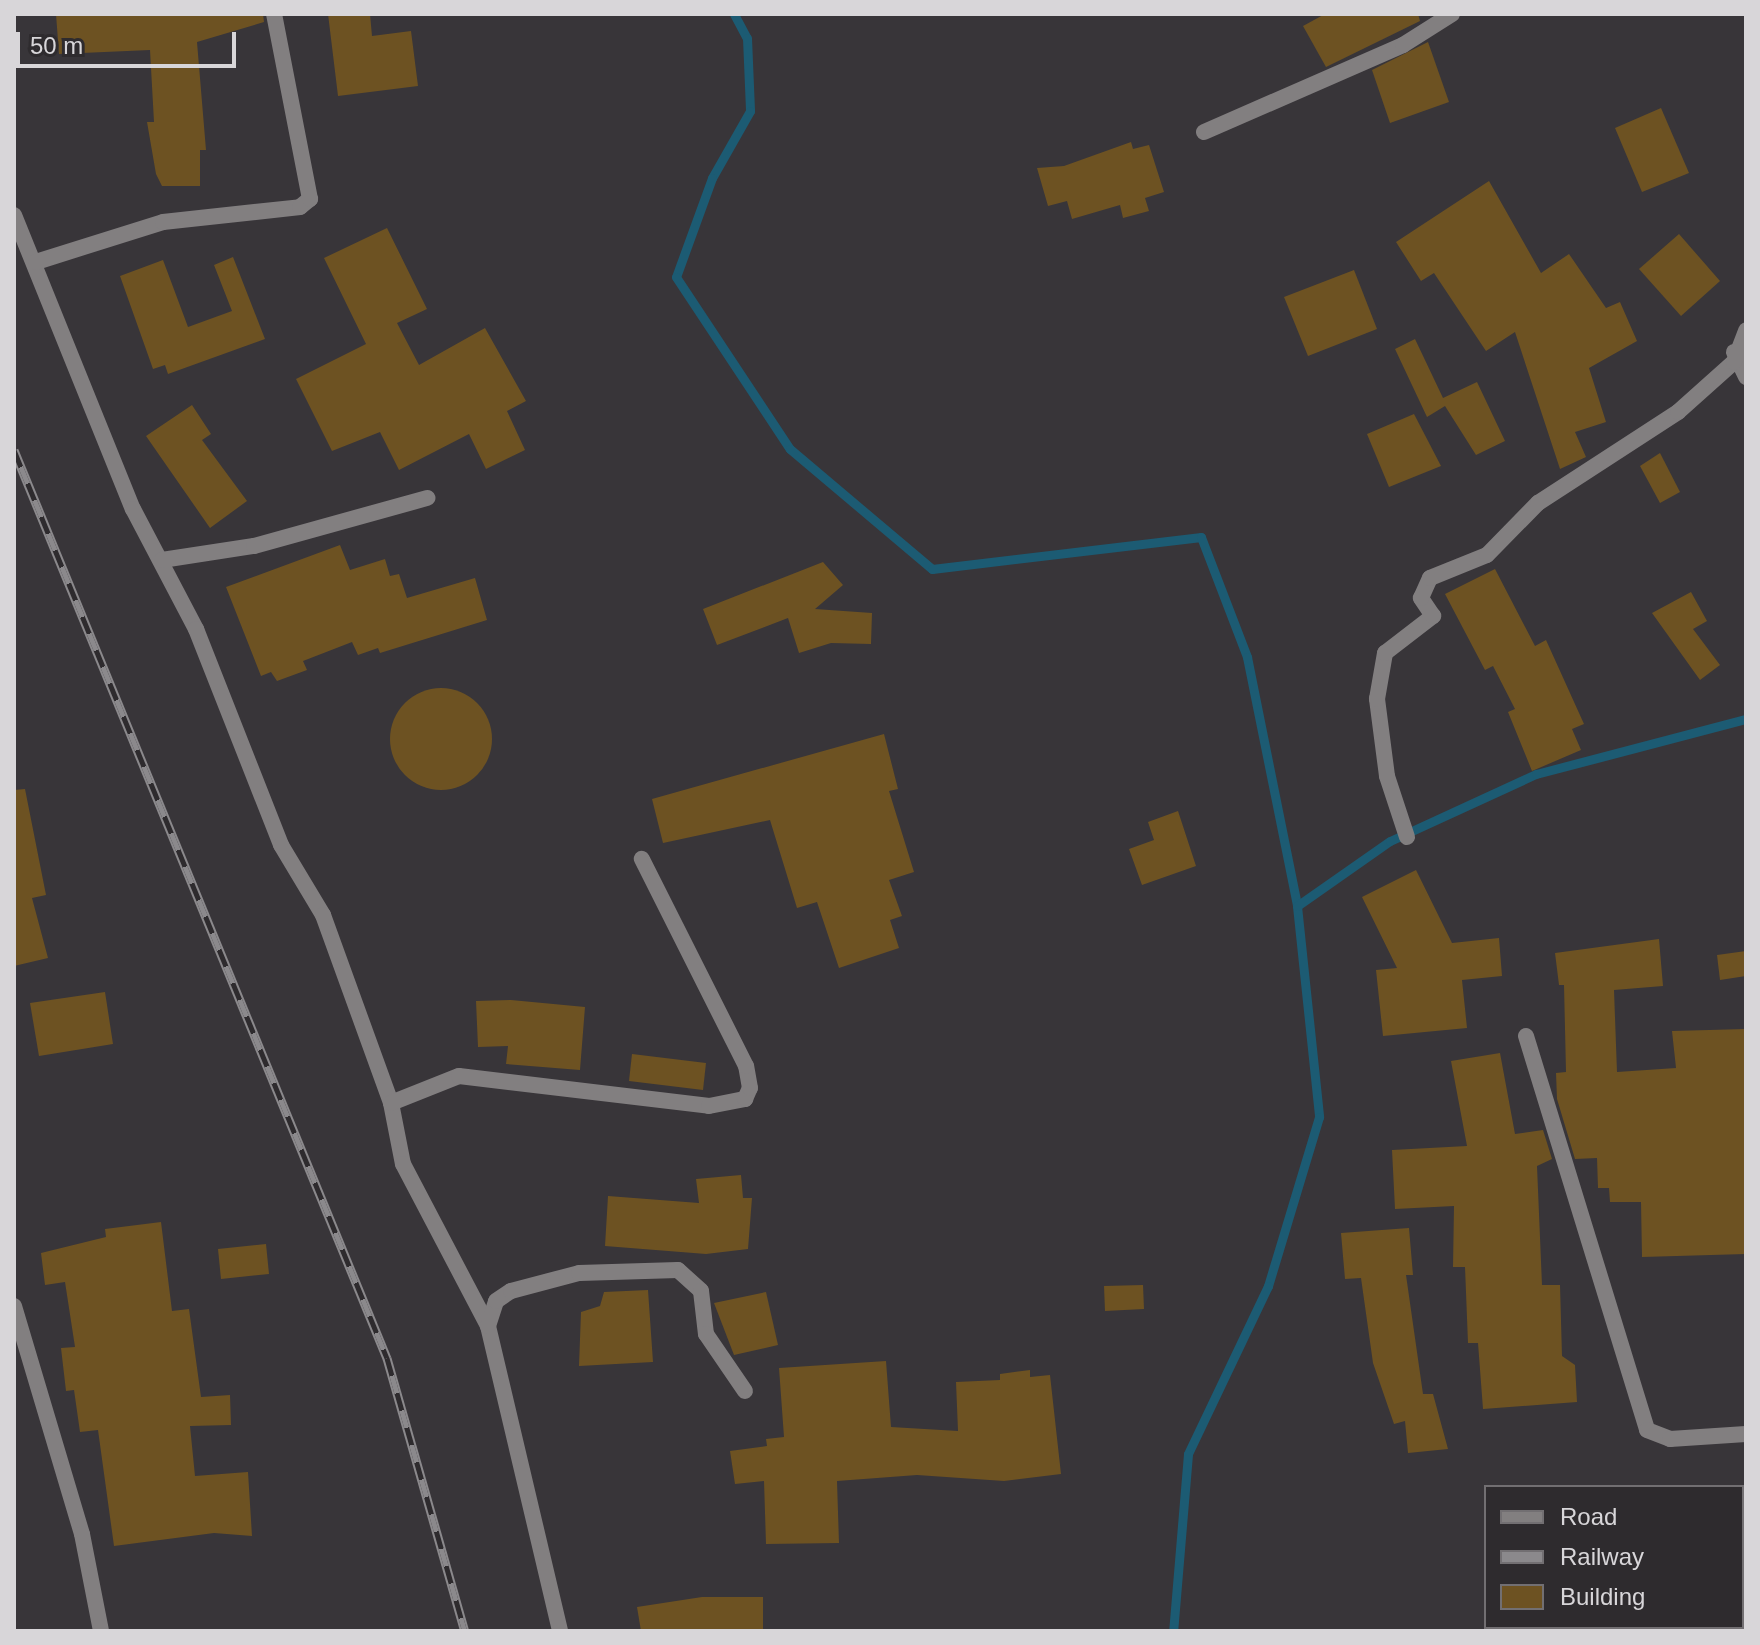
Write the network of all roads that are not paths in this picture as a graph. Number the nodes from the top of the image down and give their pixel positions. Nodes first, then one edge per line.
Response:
1 (274, 14) edge
2 (1452, 14) edge
3 (1204, 132) dead end
4 (14, 215) edge
5 (36, 262) junction
6 (1746, 330) edge
7 (1734, 352) junction
8 (1746, 377) edge
9 (427, 498) dead end
10 (162, 560) junction
11 (1407, 837) dead end
12 (642, 859) dead end
13 (1526, 1036) dead end
14 (391, 1103) junction
15 (14, 1306) edge
16 (488, 1326) junction
17 (745, 1391) dead end
18 (1746, 1434) edge
19 (101, 1631) edge
20 (560, 1631) edge

1 - 5 street
2 - 3 street
4 - 5 street
5 - 10 street
6 - 7 street
7 - 8 street
7 - 11 street
9 - 10 street
10 - 14 street
12 - 14 street
13 - 18 street
14 - 16 street
15 - 19 street
16 - 17 street
16 - 20 street

